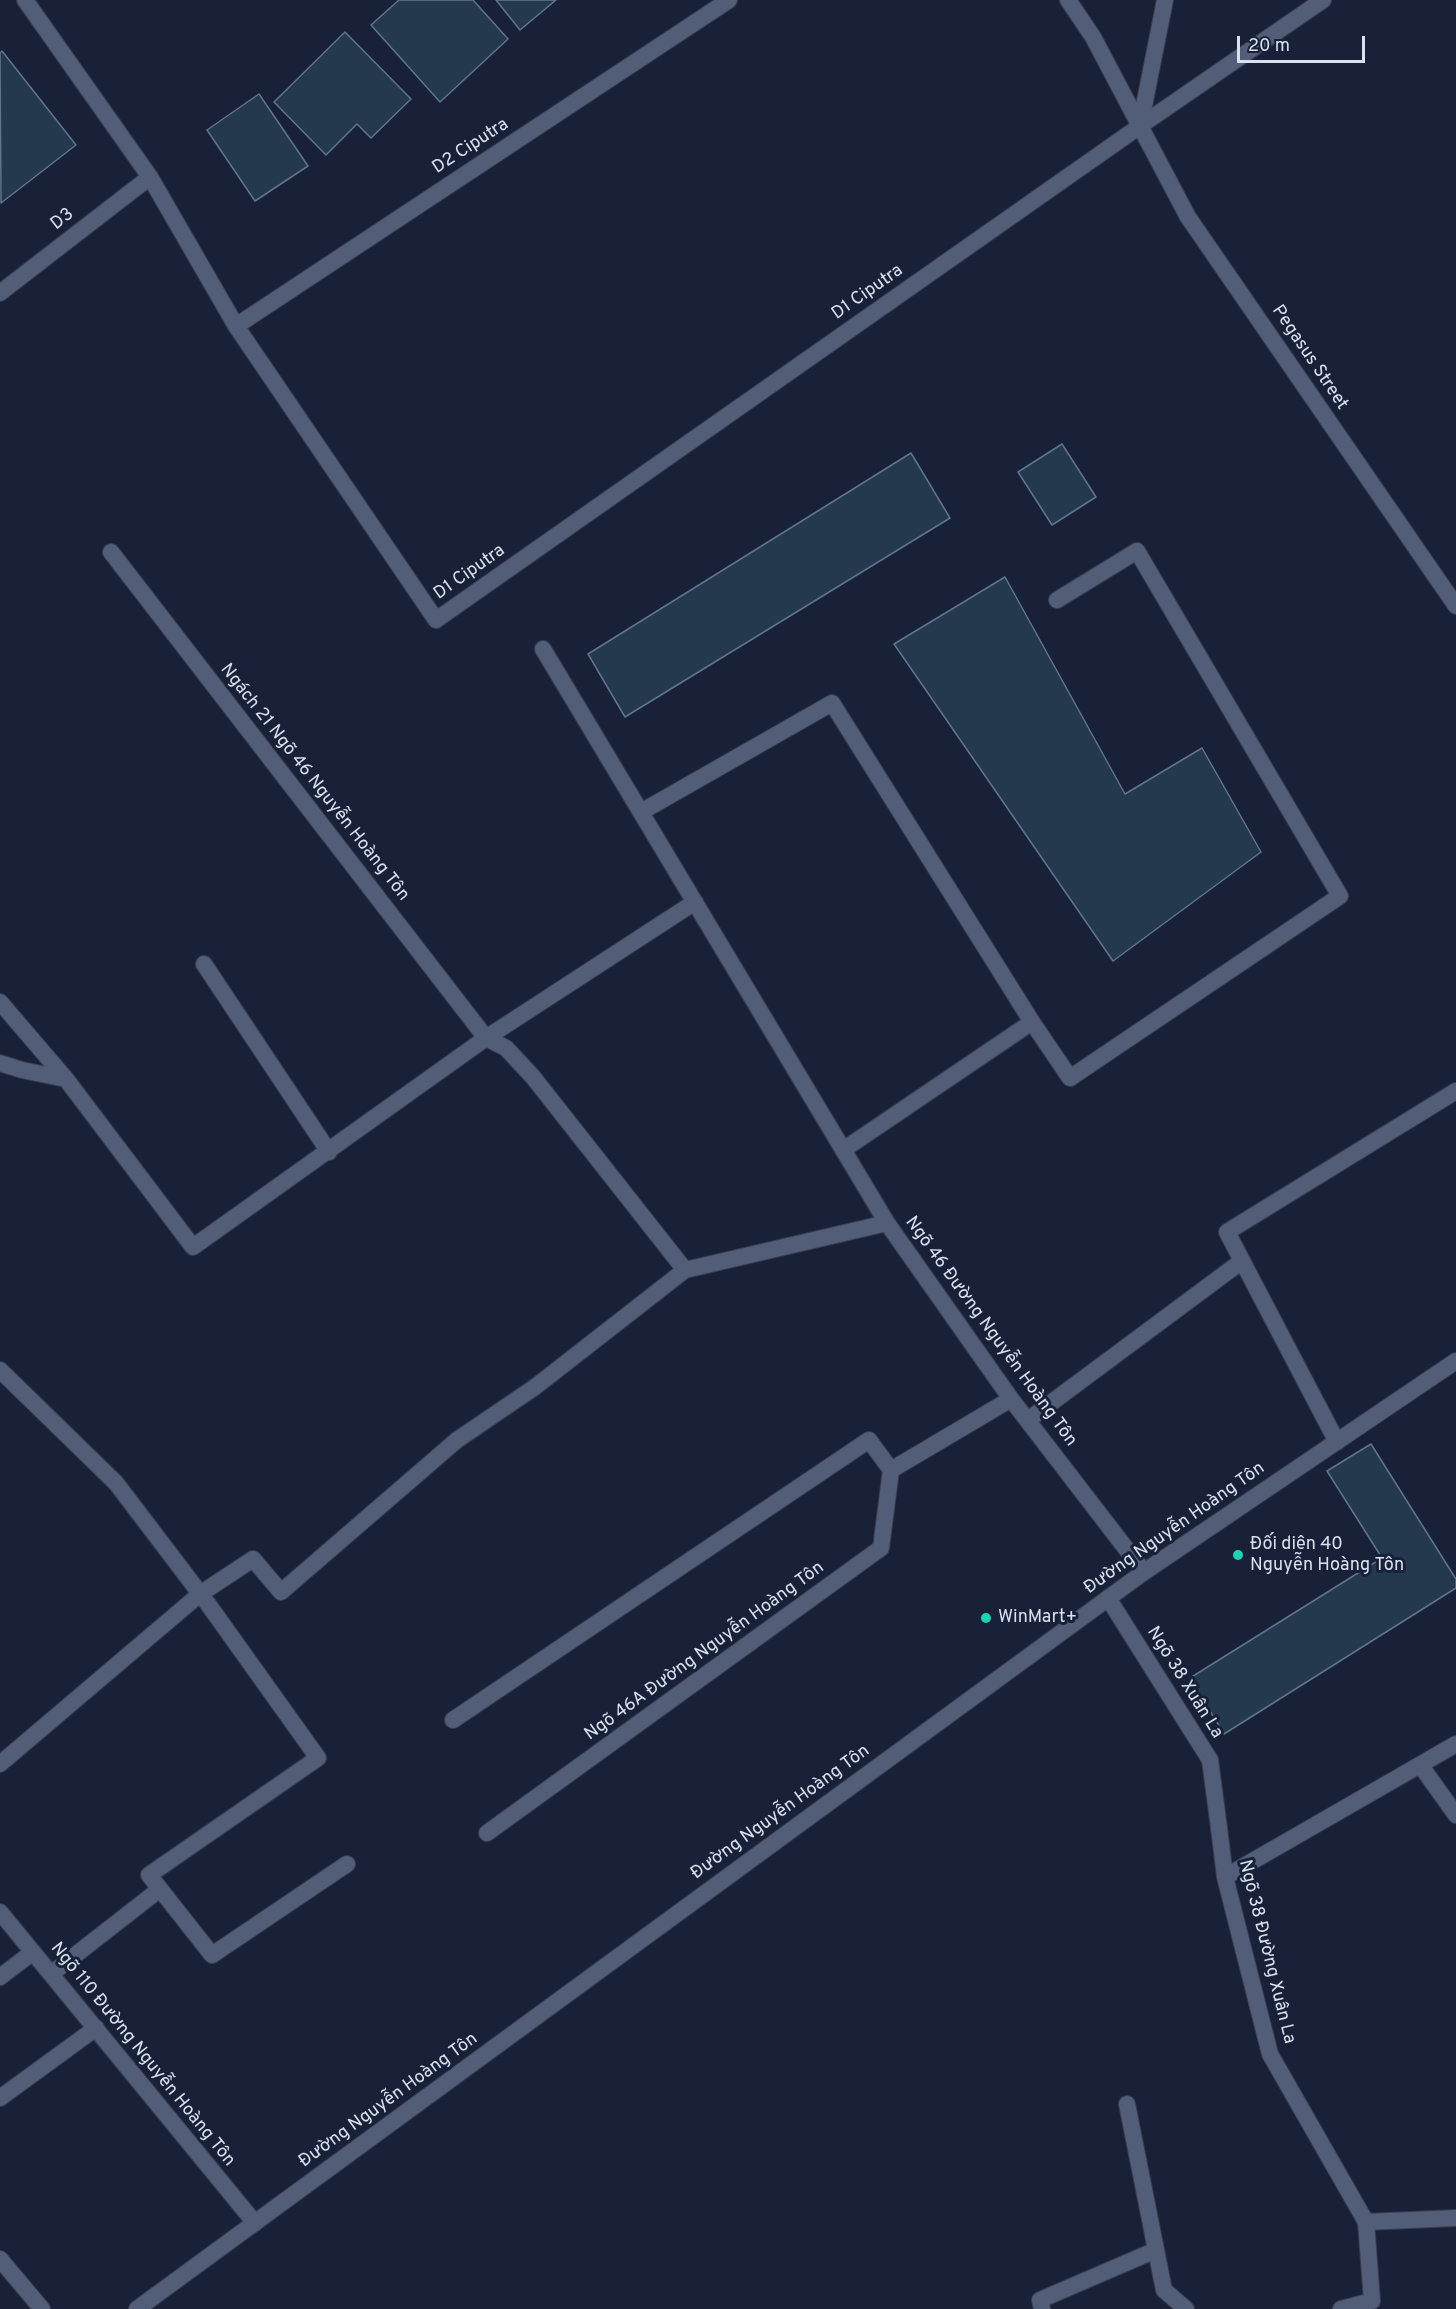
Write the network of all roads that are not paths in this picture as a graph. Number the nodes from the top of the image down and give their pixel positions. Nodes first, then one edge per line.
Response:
1 (25, 0) edge
2 (729, 0) edge
3 (1068, 0) edge
4 (1165, 0) edge
5 (1323, 0) edge
6 (1140, 126) junction
7 (150, 177) junction
8 (0, 293) edge
9 (236, 326) junction
10 (111, 552) dead end
11 (1057, 600) dead end
12 (1456, 606) edge
13 (543, 649) dead end
14 (641, 812) junction
15 (695, 902) junction
16 (204, 964) dead end
17 (0, 1002) edge
18 (1032, 1022) junction
19 (486, 1038) junction
20 (0, 1063) edge
21 (66, 1079) junction
22 (1456, 1091) edge
23 (843, 1150) junction
24 (329, 1152) junction
25 (887, 1224) junction
26 (1242, 1261) junction
27 (685, 1270) junction
28 (1456, 1361) edge
29 (0, 1370) edge
30 (6, 1389) edge
31 (1011, 1399) junction
32 (1028, 1420) junction
33 (1337, 1442) junction
34 (891, 1470) junction
35 (1144, 1572) junction
36 (200, 1594) junction
37 (1108, 1598) junction
38 (453, 1719) dead end
39 (1456, 1744) edge
40 (0, 1764) edge
41 (1421, 1766) junction
42 (1456, 1815) edge
43 (1219, 1828) joint
44 (487, 1833) dead end
45 (347, 1864) dead end
46 (1225, 1877) junction
47 (160, 1889) junction
48 (0, 1912) edge
49 (33, 1952) junction
50 (51, 1974) junction
51 (0, 1977) edge
52 (96, 2028) junction
53 (0, 2098) edge
54 (1127, 2104) dead end
55 (1456, 2218) edge
56 (1366, 2222) junction
57 (255, 2223) junction
58 (1156, 2250) junction
59 (0, 2259) edge
60 (42, 2309) edge
61 (137, 2309) edge
62 (1042, 2309) edge
63 (1186, 2309) edge
64 (1341, 2309) edge

1 - 7 street
2 - 9 street, D2 Ciputra
3 - 6 street, Pegasus Street
4 - 6 street
5 - 6 street, D1 Ciputra
6 - 9 street, D1 Ciputra
6 - 12 street, Pegasus Street
7 - 8 street, D3
7 - 9 street
10 - 19 street, Ngách 21 Ngõ 46 Nguyễn Hoàng Tôn
11 - 18 street
13 - 14 street
14 - 15 street
14 - 18 street
15 - 19 street
15 - 23 street
16 - 24 street
17 - 21 street
18 - 23 street
19 - 24 street
19 - 27 street
20 - 21 street
21 - 24 street
22 - 26 street
23 - 25 street
25 - 27 street, Ngõ 46 Đường Nguyễn Hoàng Tôn
25 - 31 street, Ngõ 46 Đường Nguyễn Hoàng Tôn
26 - 32 street
26 - 33 street
27 - 36 street
28 - 33 street, Đường Nguyễn Hoàng Tôn
29 - 30 street
30 - 36 street
31 - 32 street, Ngõ 46 Đường Nguyễn Hoàng Tôn
31 - 34 street
32 - 35 street, Ngõ 46 Đường Nguyễn Hoàng Tôn
33 - 35 street, Đường Nguyễn Hoàng Tôn
34 - 38 street
34 - 44 street, Ngõ 46A Đường Nguyễn Hoàng Tôn
35 - 37 street, Đường Nguyễn Hoàng Tôn
36 - 40 street
36 - 47 street
37 - 43 street, Ngõ 38 Xuân La
37 - 57 street, Đường Nguyễn Hoàng Tôn
39 - 41 street
41 - 42 street
41 - 46 street
43 - 46 street, Ngõ 38 Đường Xuân La
45 - 47 street
46 - 56 street, Ngõ 38 Đường Xuân La
47 - 50 street
48 - 49 street, Ngõ 110 Đường Nguyễn Hoàng Tôn
49 - 50 street, Ngõ 110 Đường Nguyễn Hoàng Tôn
49 - 51 street
50 - 52 street, Ngõ 110 Đường Nguyễn Hoàng Tôn
52 - 53 street
52 - 57 street, Ngõ 110 Đường Nguyễn Hoàng Tôn
54 - 58 street
55 - 56 street
56 - 64 street
57 - 61 street, Đường Nguyễn Hoàng Tôn
58 - 62 street
58 - 63 street
59 - 60 street

